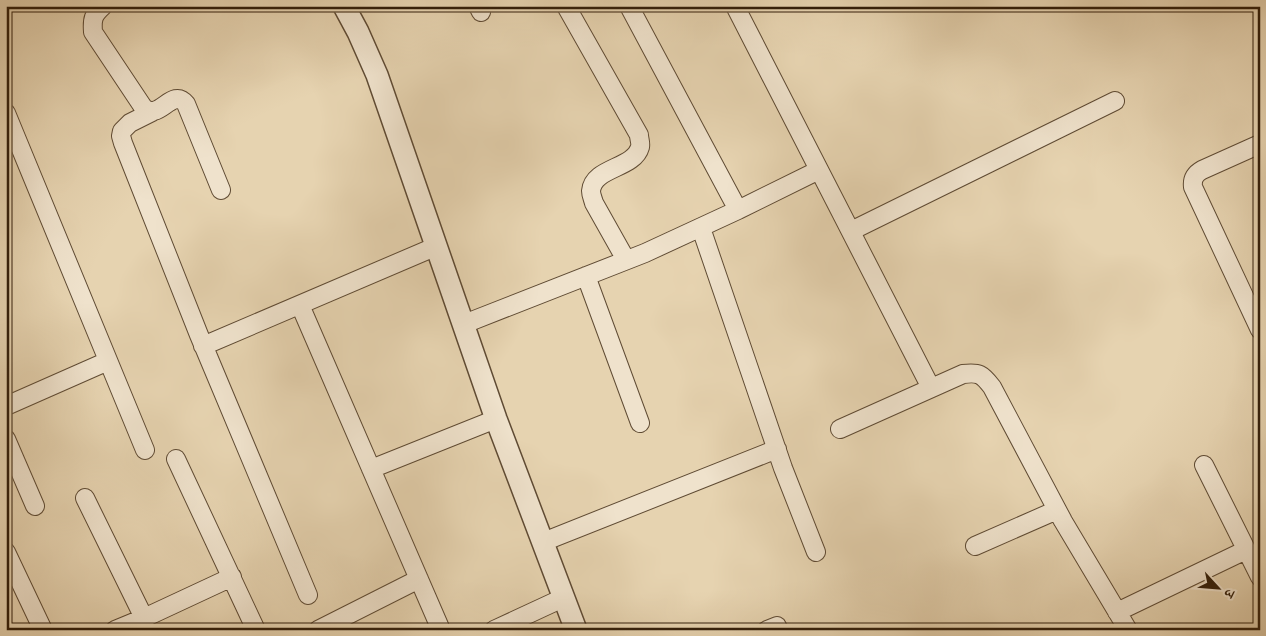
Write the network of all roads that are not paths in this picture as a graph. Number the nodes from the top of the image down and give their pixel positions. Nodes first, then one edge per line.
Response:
1 (103, 6) edge
2 (344, 6) edge
3 (566, 6) edge
4 (629, 6) edge
5 (735, 6) edge
6 (1116, 101) dead end
7 (152, 112) junction
8 (6, 113) edge
9 (1260, 144) edge
10 (819, 170) junction
11 (221, 190) dead end
12 (738, 210) junction
13 (701, 228) junction
14 (851, 231) junction
15 (437, 246) junction
16 (626, 260) junction
17 (586, 276) junction
18 (300, 305) junction
19 (464, 324) junction
20 (1260, 330) edge
21 (203, 346) junction
22 (108, 361) junction
23 (931, 388) junction
24 (6, 406) edge
25 (496, 419) junction
26 (640, 423) dead end
27 (840, 429) dead end
28 (6, 439) edge
29 (777, 449) junction
30 (145, 450) dead end
31 (176, 459) dead end
32 (1204, 465) dead end
33 (371, 469) junction
34 (85, 498) dead end
35 (34, 506) dead end
36 (1057, 510) junction
37 (543, 542) junction
38 (975, 546) dead end
39 (1246, 550) junction
40 (6, 552) edge
41 (816, 552) dead end
42 (232, 577) junction
43 (1260, 577) edge
44 (419, 579) junction
45 (308, 595) dead end
46 (564, 598) junction
47 (1117, 612) junction
48 (144, 618) junction
49 (43, 630) edge
50 (115, 630) edge
51 (256, 630) edge
52 (318, 630) edge
53 (441, 630) edge
54 (494, 630) edge
55 (576, 630) edge
56 (1128, 630) edge

1 - 7 street
2 - 15 street
3 - 16 street
4 - 12 street
5 - 10 street
6 - 14 street
7 - 11 street
7 - 21 street
8 - 22 street
9 - 20 street
10 - 12 street
10 - 14 street
12 - 13 street
13 - 16 street
13 - 29 street
14 - 23 street
15 - 18 street
15 - 19 street
16 - 17 street
17 - 19 street
17 - 26 street
18 - 21 street
18 - 33 street
19 - 25 street
21 - 45 street
22 - 24 street
22 - 30 street
23 - 27 street
23 - 36 street
25 - 33 street
25 - 37 street
28 - 35 street
29 - 37 street
29 - 41 street
31 - 42 street
32 - 39 street
33 - 44 street
34 - 48 street
36 - 38 street
36 - 47 street
37 - 46 street
39 - 43 street
39 - 47 street
40 - 49 street
42 - 48 street
42 - 51 street
44 - 52 street
44 - 53 street
46 - 54 street
46 - 55 street
47 - 56 street
48 - 50 street

